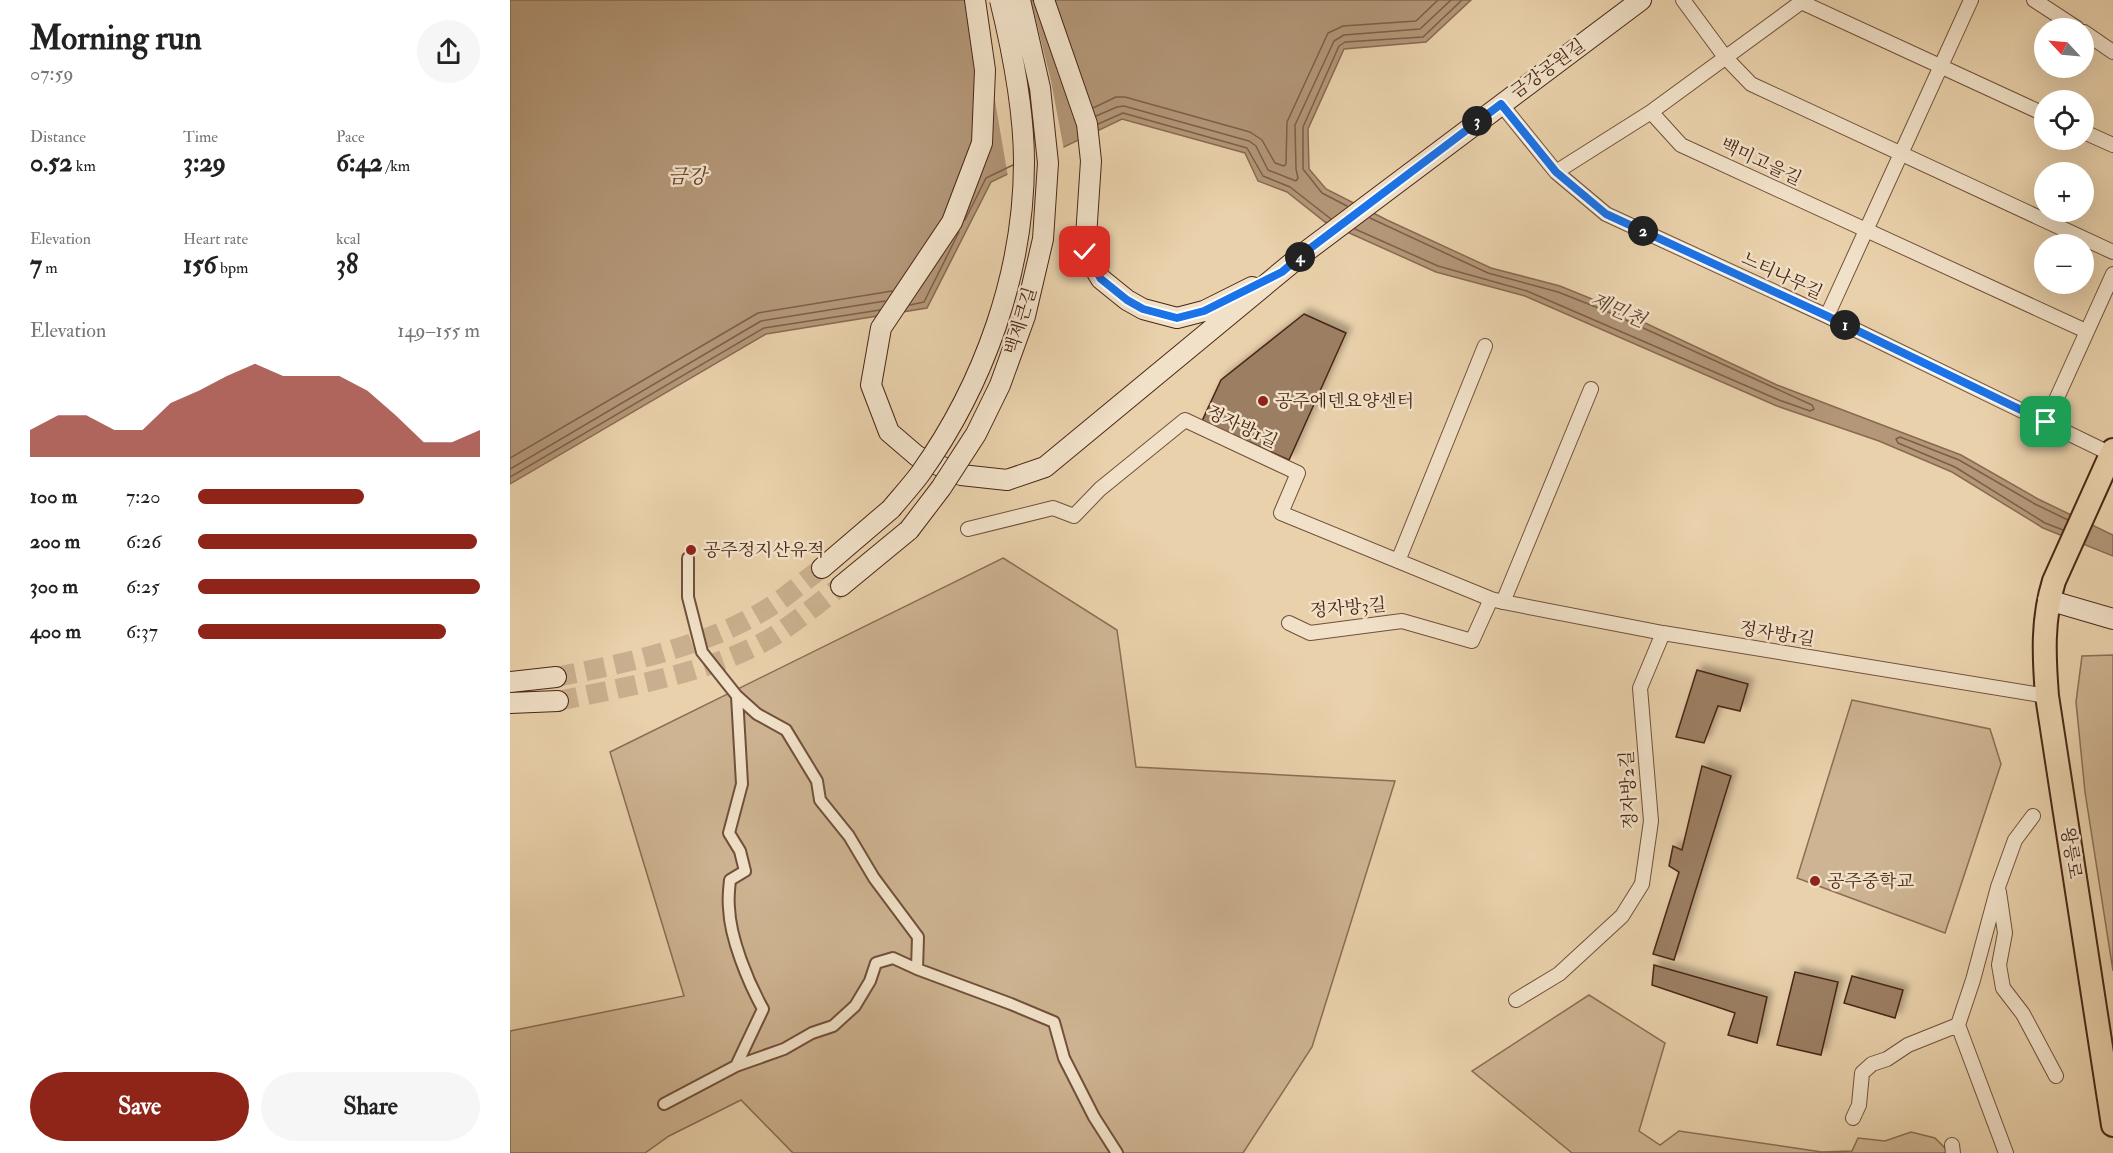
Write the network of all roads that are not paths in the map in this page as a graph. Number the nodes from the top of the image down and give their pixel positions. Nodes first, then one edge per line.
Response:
1 (975, 0) edge
2 (1000, 0) edge
3 (1020, 0) edge
4 (1044, 0) edge
5 (1641, 0) edge
6 (1683, 0) edge
7 (1971, 0) edge
8 (2034, 0) edge
9 (1803, 1) edge
10 (2062, 18) edge
11 (2094, 39) edge
12 (2113, 52) edge
13 (1725, 57) junction
14 (1941, 67) junction
15 (1501, 104) junction
16 (2034, 109) edge
17 (1651, 112) junction
18 (2094, 136) edge
19 (2113, 145) edge
20 (1900, 154) junction
21 (1556, 172) junction
22 (1866, 230) junction
23 (2113, 252) edge
24 (1282, 272) junction
25 (2113, 274) edge
26 (1827, 316) junction
27 (2086, 331) junction
28 (1485, 346) dead end
29 (1591, 389) dead end
30 (2046, 422) junction
31 (2110, 458) edge
32 (968, 529) dead end
33 (688, 558) dead end
34 (1398, 561) junction
35 (822, 568) tunnel mouth
36 (841, 586) tunnel mouth
37 (2051, 590) junction
38 (1497, 600) junction
39 (2113, 619) edge
40 (1289, 623) dead end
41 (1663, 633) junction
42 (556, 677) tunnel mouth
43 (510, 682) edge
44 (736, 696) junction
45 (2047, 696) junction
46 (558, 701) tunnel mouth
47 (510, 703) edge
48 (2033, 816) dead end
49 (1998, 887) junction
50 (917, 969) junction
51 (1516, 999) dead end
52 (1958, 1025) junction
53 (736, 1066) junction
54 (2056, 1076) dead end
55 (664, 1104) dead end
56 (1853, 1118) dead end
57 (2113, 1125) edge
58 (1117, 1153) edge
59 (2006, 1153) edge

1 - 24 main road
2 - 35 main road, 백제큰길, bridge
3 - 36 main road, 백제큰길, bridge
4 - 24 main road
5 - 15 main road, 금강공원길
6 - 13 street
7 - 14 street
8 - 10 street
9 - 13 street
9 - 14 street
11 - 12 street
13 - 17 street
13 - 20 street
14 - 16 street
14 - 20 street
15 - 21 street, 느티나무길
15 - 24 main road, 금강공원길
17 - 21 street
17 - 22 street, 백미고을길
18 - 19 street
20 - 22 street
20 - 23 street
21 - 26 street, 느티나무길
22 - 26 street
22 - 27 street, 백미고을길
25 - 27 street
26 - 30 street, 느티나무길
27 - 30 street
28 - 34 street
29 - 38 street
30 - 31 street, 느티나무길
31 - 37 main road, 왕릉로
32 - 34 street, 정자방1길
33 - 44 street
34 - 38 street, 정자방1길
37 - 39 main road
37 - 45 main road, 왕릉로
38 - 40 street, 정자방3길
38 - 41 street, 정자방1길
41 - 45 street, 정자방1길
41 - 51 street, 정자방2길
42 - 43 main road
44 - 50 street
44 - 53 street
45 - 57 main road, 왕릉로
46 - 47 main road
48 - 49 street
49 - 52 street
49 - 54 street
50 - 53 street
50 - 58 street
52 - 56 street
52 - 59 street
53 - 55 street

